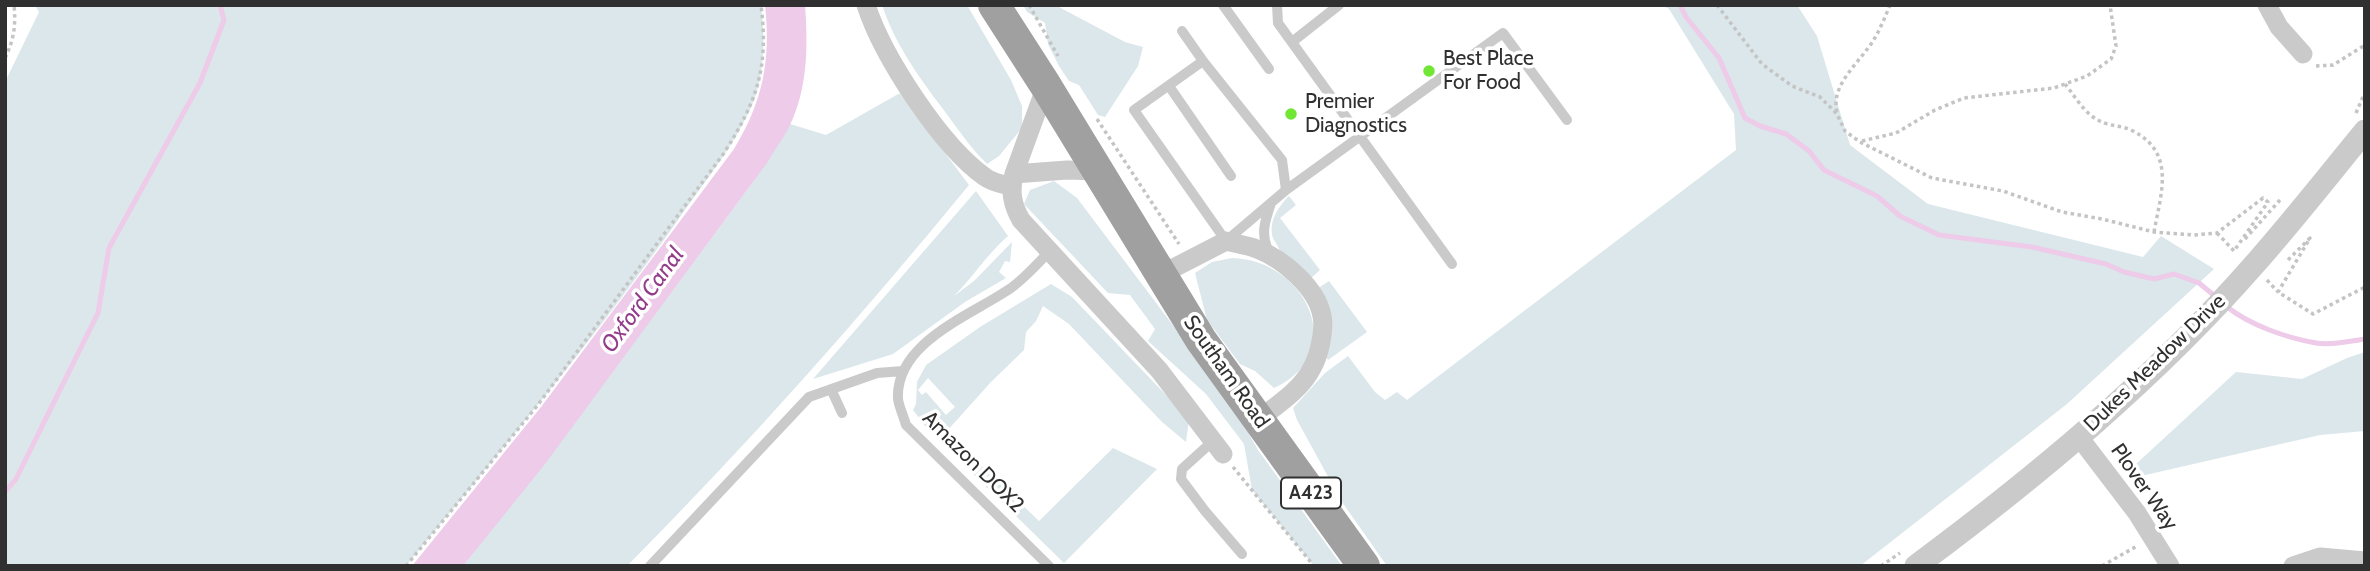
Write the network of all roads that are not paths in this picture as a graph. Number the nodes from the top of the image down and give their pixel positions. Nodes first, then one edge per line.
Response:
1 (866, 5) edge
2 (993, 5) edge
3 (1223, 5) edge
4 (1277, 5) edge
5 (1339, 5) edge
6 (2267, 5) edge
7 (1182, 31) dead end
8 (1292, 42) junction
9 (2303, 54) road end
10 (1203, 61) junction
11 (1269, 69) dead end
12 (1046, 86) junction
13 (1169, 86) junction
14 (1567, 120) dead end
15 (2365, 131) edge
16 (1359, 137) junction
17 (1098, 172) junction
18 (1231, 176) dead end
19 (1012, 180) junction
20 (1286, 190) junction
21 (1271, 203) junction
22 (1226, 241) junction
23 (1050, 251) junction
24 (1271, 256) junction
25 (1452, 264) dead end
26 (1162, 274) junction
27 (903, 372) junction
28 (831, 389) junction
29 (842, 413) dead end
30 (1258, 420) junction
31 (2079, 437) junction
32 (1218, 448) joint
33 (1242, 554) dead end
34 (1909, 559) edge
35 (2365, 561) edge
36 (650, 566) edge
37 (1049, 566) edge
38 (1364, 566) edge
39 (2170, 566) edge
40 (2293, 566) edge

1 - 19 street
2 - 12 highway, Southam Road / A423
3 - 11 lane
4 - 8 lane
5 - 8 lane
6 - 9 street
7 - 10 lane
8 - 16 lane
10 - 13 lane
10 - 20 lane
12 - 17 highway, Southam Road / A423
12 - 19 street
13 - 18 lane
13 - 22 lane
14 - 16 lane
15 - 31 street, Dukes Meadow Drive
16 - 20 lane
16 - 25 lane
17 - 19 street
17 - 26 highway, Southam Road / A423
19 - 23 street
20 - 21 lane
21 - 22 lane
21 - 24 lane
22 - 24 street
22 - 26 street
23 - 27 lane
23 - 32 street
24 - 30 street
26 - 30 highway, Southam Road / A423
27 - 28 lane
27 - 37 lane, Amazon DOX2
28 - 29 lane
28 - 36 lane
30 - 38 highway, Southam Road / A423
31 - 34 street, Dukes Meadow Drive
31 - 39 street, Plover Way
32 - 33 lane
35 - 40 street

